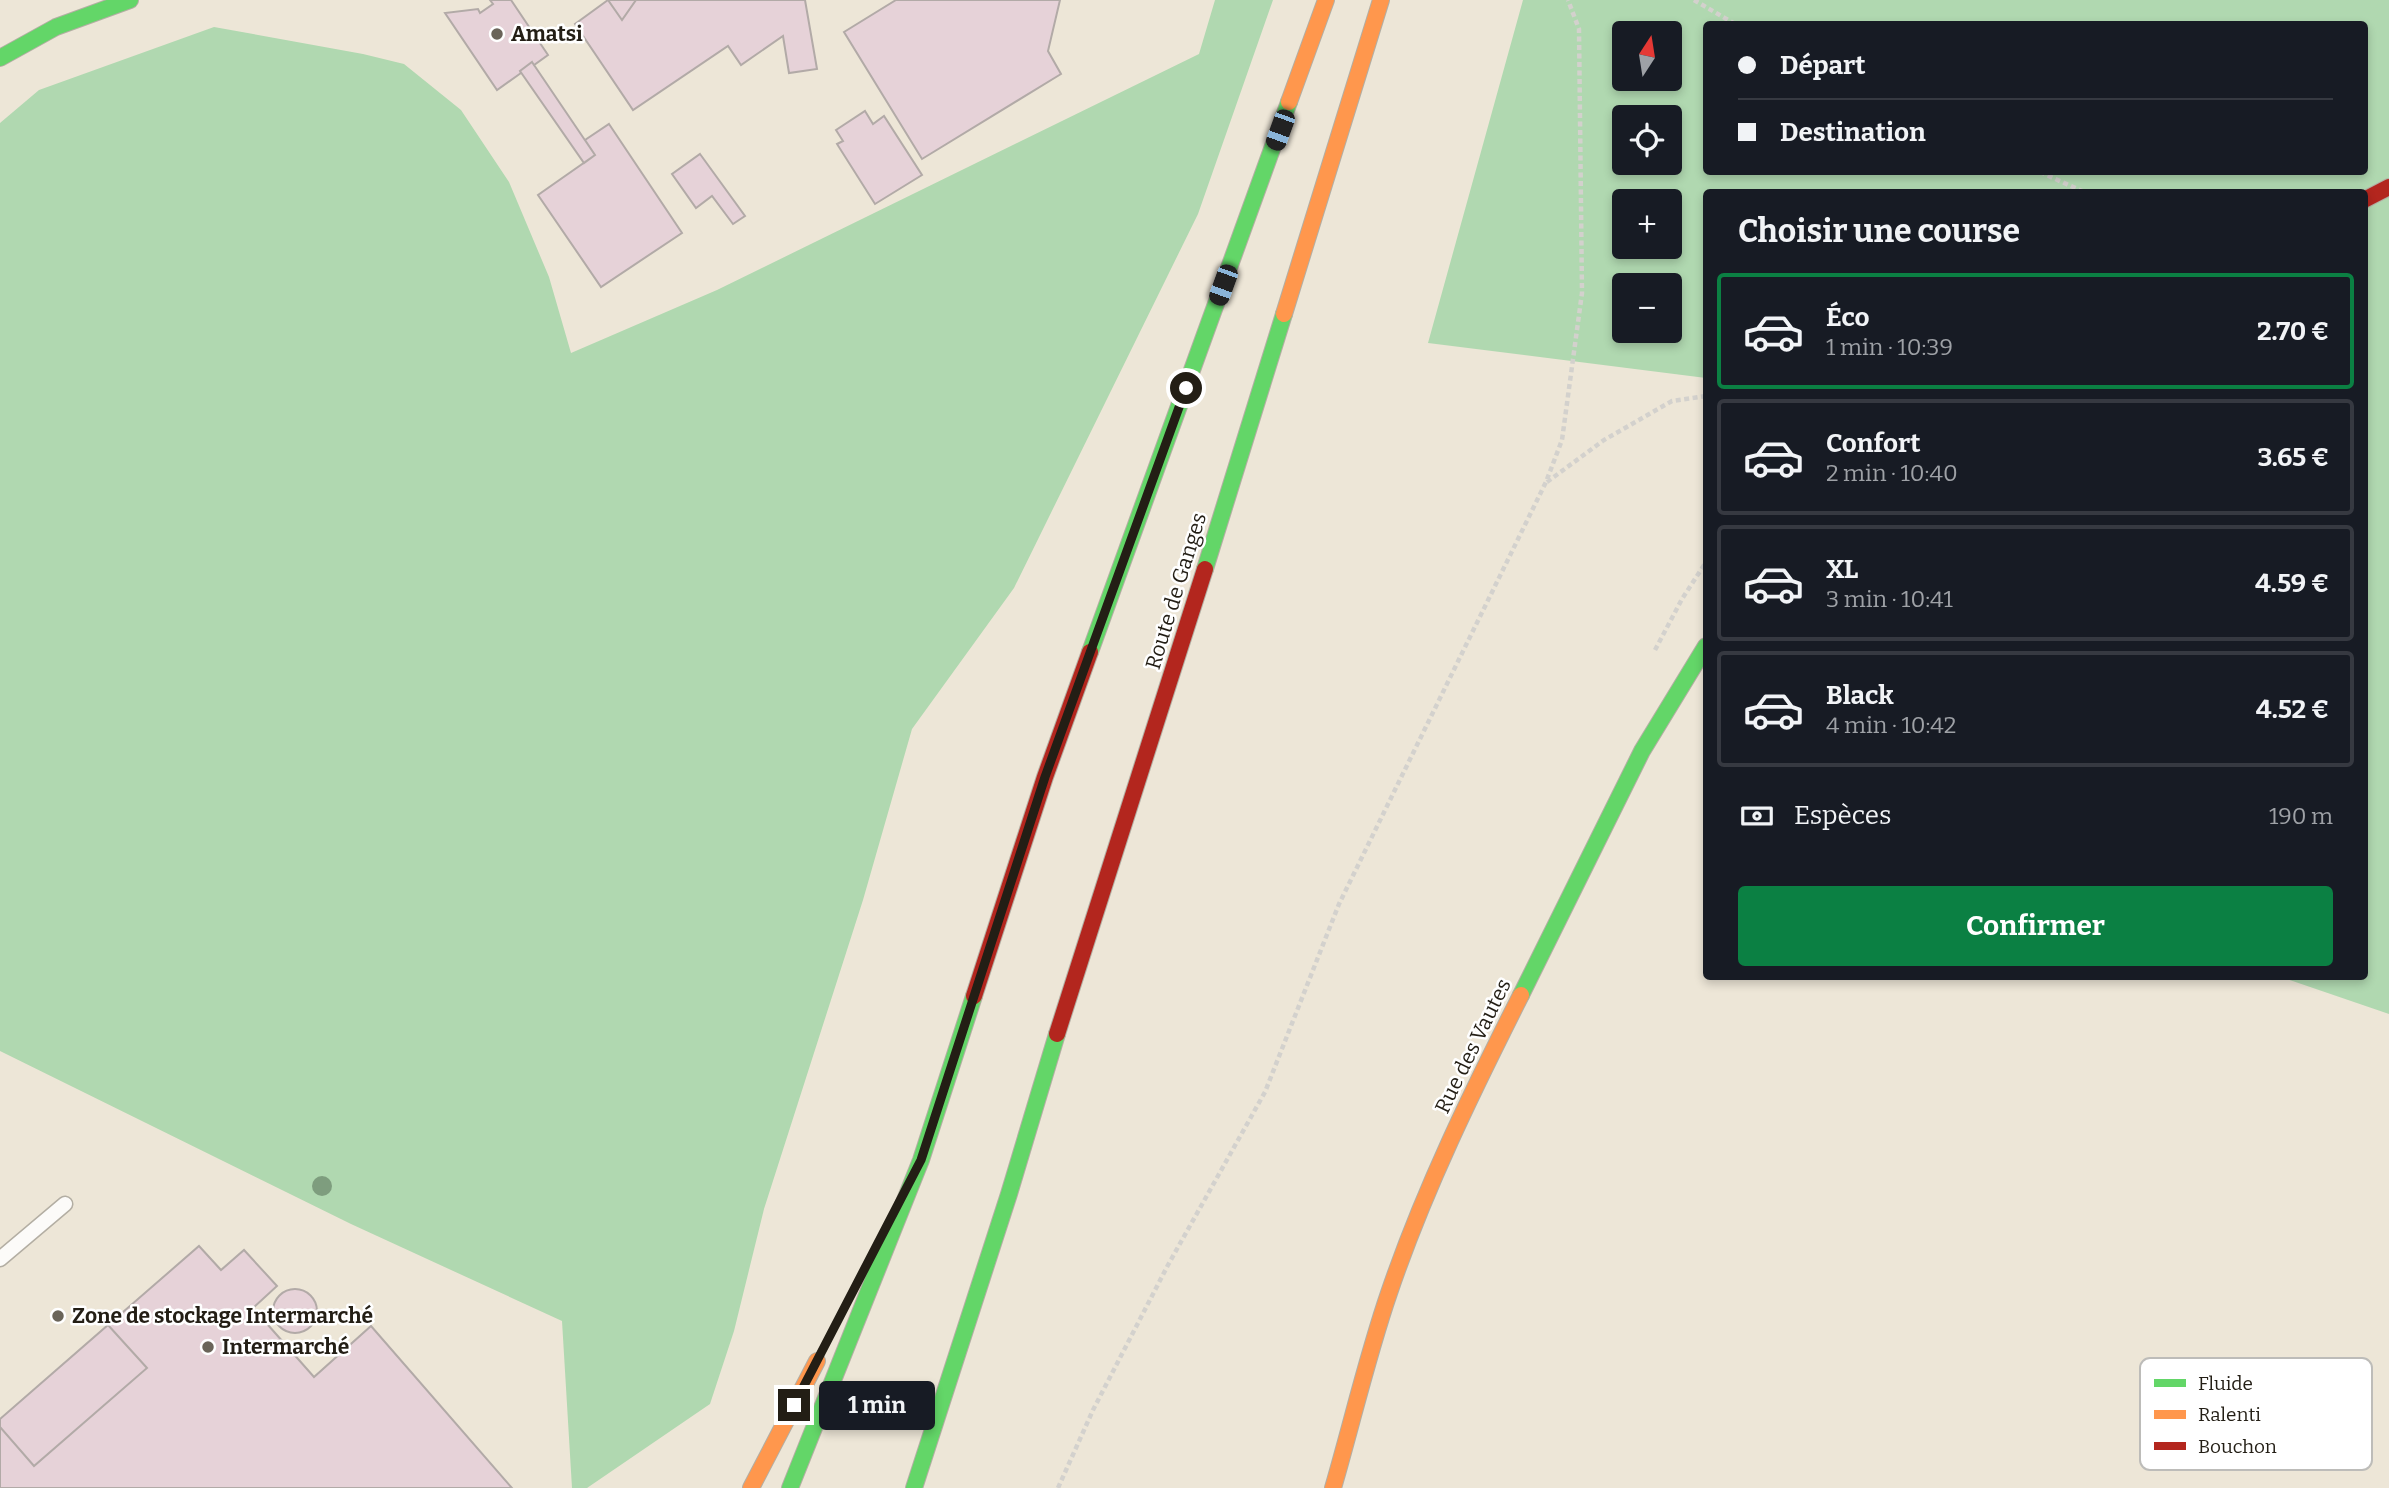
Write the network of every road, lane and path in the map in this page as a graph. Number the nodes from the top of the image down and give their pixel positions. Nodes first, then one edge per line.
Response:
1 (130, 0) edge
2 (1326, 0) edge
3 (1381, 0) edge
4 (1568, 0) edge
5 (1694, 0) edge
6 (1730, 21) edge
7 (0, 58) edge
8 (2047, 175) edge
9 (2389, 187) edge
10 (2077, 189) edge
11 (2368, 198) edge
12 (1703, 396) edge
13 (1546, 482) junction
14 (1703, 651) edge
15 (921, 1160) junction
16 (65, 1204) dead end
17 (0, 1259) edge
18 (845, 1307) dead end
19 (826, 1344) dead end
20 (751, 1488) edge
21 (790, 1488) edge
22 (914, 1488) edge
23 (1058, 1488) edge
24 (1333, 1488) edge

1 - 7 main road
2 - 15 main road
3 - 22 main road, Route de Ganges
4 - 13 path
5 - 6 path
8 - 10 path
9 - 11 main road
12 - 13 path
13 - 23 path
14 - 24 main road, Rue des Vautes
15 - 18 main road
15 - 21 main road
16 - 17 lane
19 - 20 main road

